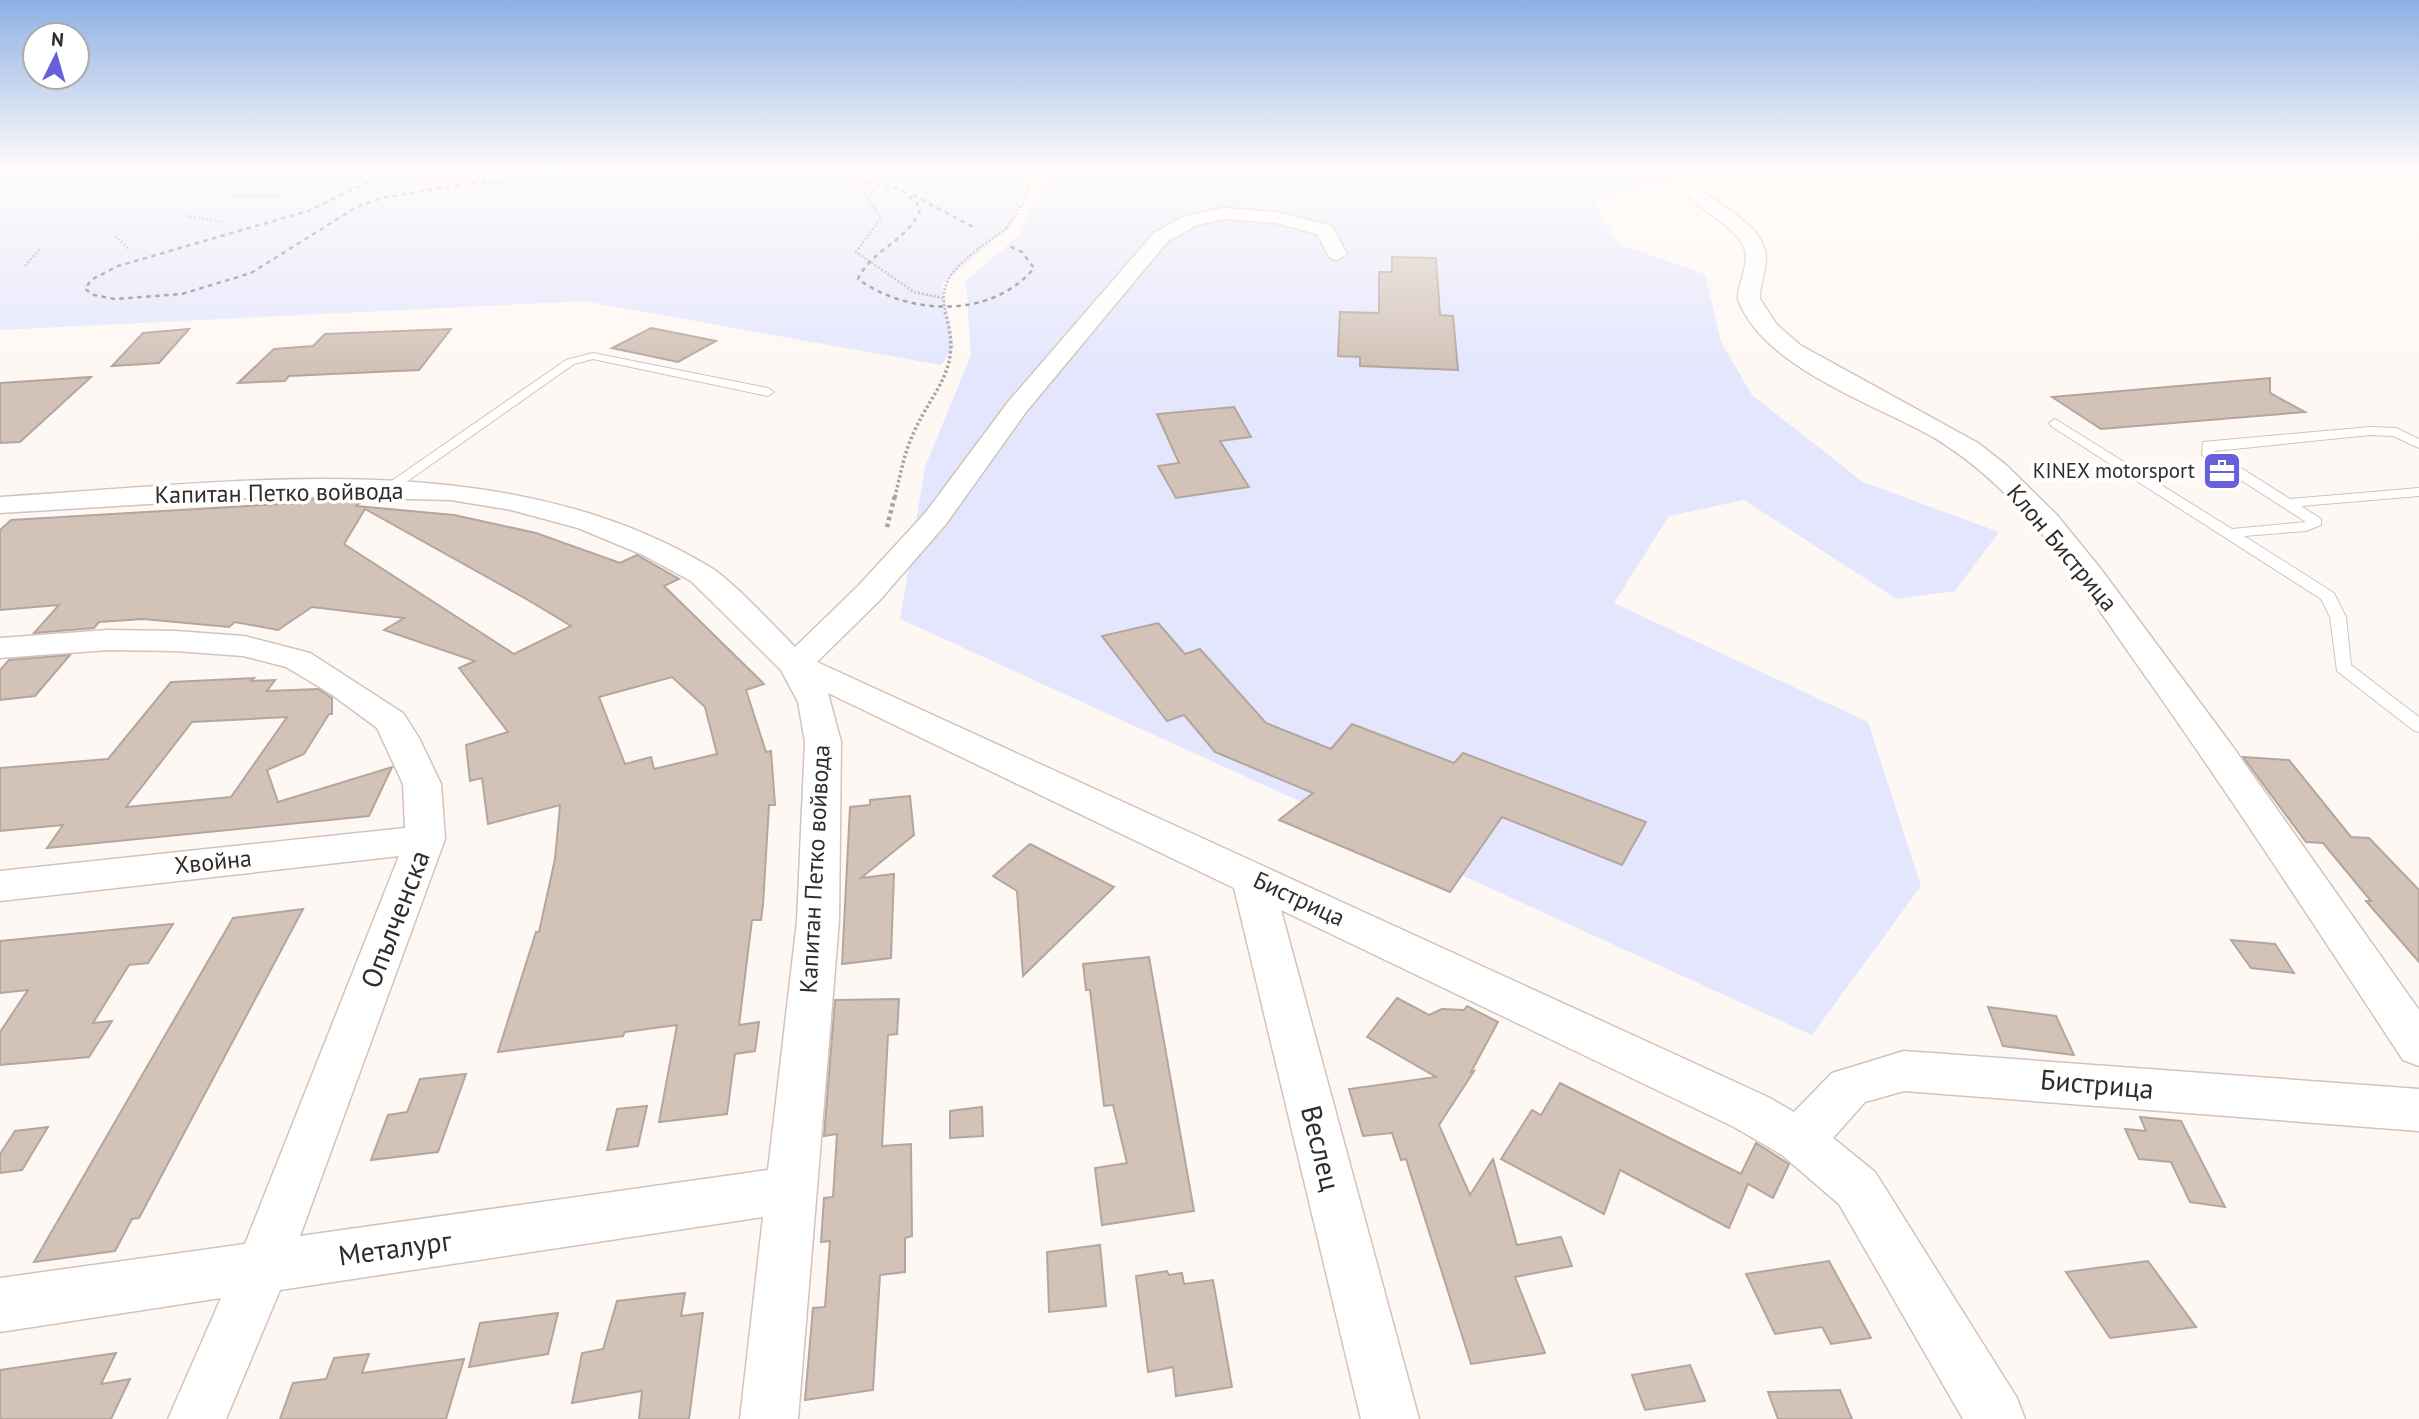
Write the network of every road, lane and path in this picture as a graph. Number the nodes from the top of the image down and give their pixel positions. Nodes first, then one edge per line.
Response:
1 (115, 236) dead end
2 (868, 236) edge
3 (995, 236) edge
4 (1162, 236) edge
5 (1328, 236) edge
6 (1746, 236) edge
7 (41, 247) dead end
8 (129, 248) dead end
9 (1337, 254) dead end
10 (24, 266) dead end
11 (943, 298) junction
12 (768, 392) dead end
13 (2055, 423) dead end
14 (2419, 444) edge
15 (387, 489) junction
16 (2419, 492) edge
17 (2291, 503) junction
18 (0, 505) edge
19 (886, 532) dead end
20 (2232, 533) junction
21 (0, 648) edge
22 (795, 665) junction
23 (2419, 726) edge
24 (425, 839) junction
25 (1252, 877) junction
26 (0, 886) edge
27 (2419, 1047) edge
28 (2419, 1110) edge
29 (1799, 1140) junction
30 (789, 1190) junction
31 (262, 1268) junction
32 (0, 1305) edge
33 (197, 1419) edge
34 (769, 1419) edge
35 (1390, 1419) edge
36 (1996, 1419) edge

1 - 8 path
2 - 11 path
3 - 11 path, bridge
4 - 22 street
5 - 9 street
6 - 27 street, Клон Бистрица
7 - 10 path
11 - 19 path
12 - 15 lane
13 - 20 lane
14 - 17 lane
15 - 18 street, Капитан Петко войвода
15 - 22 street, Капитан Петко войвода
16 - 17 lane
17 - 20 lane
20 - 23 lane
21 - 24 street, Опълченска
22 - 25 street, Бистрица
22 - 30 street, Капитан Петко войвода
24 - 26 street, Хвойна
24 - 31 street, Опълченска
25 - 29 street, Бистрица
25 - 35 street, Веслец
28 - 29 street, Бистрица
29 - 36 street, Бистрица
30 - 31 street, Металург
30 - 34 street, Капитан Петко войвода
31 - 32 street, Металург
31 - 33 street, Опълченска

